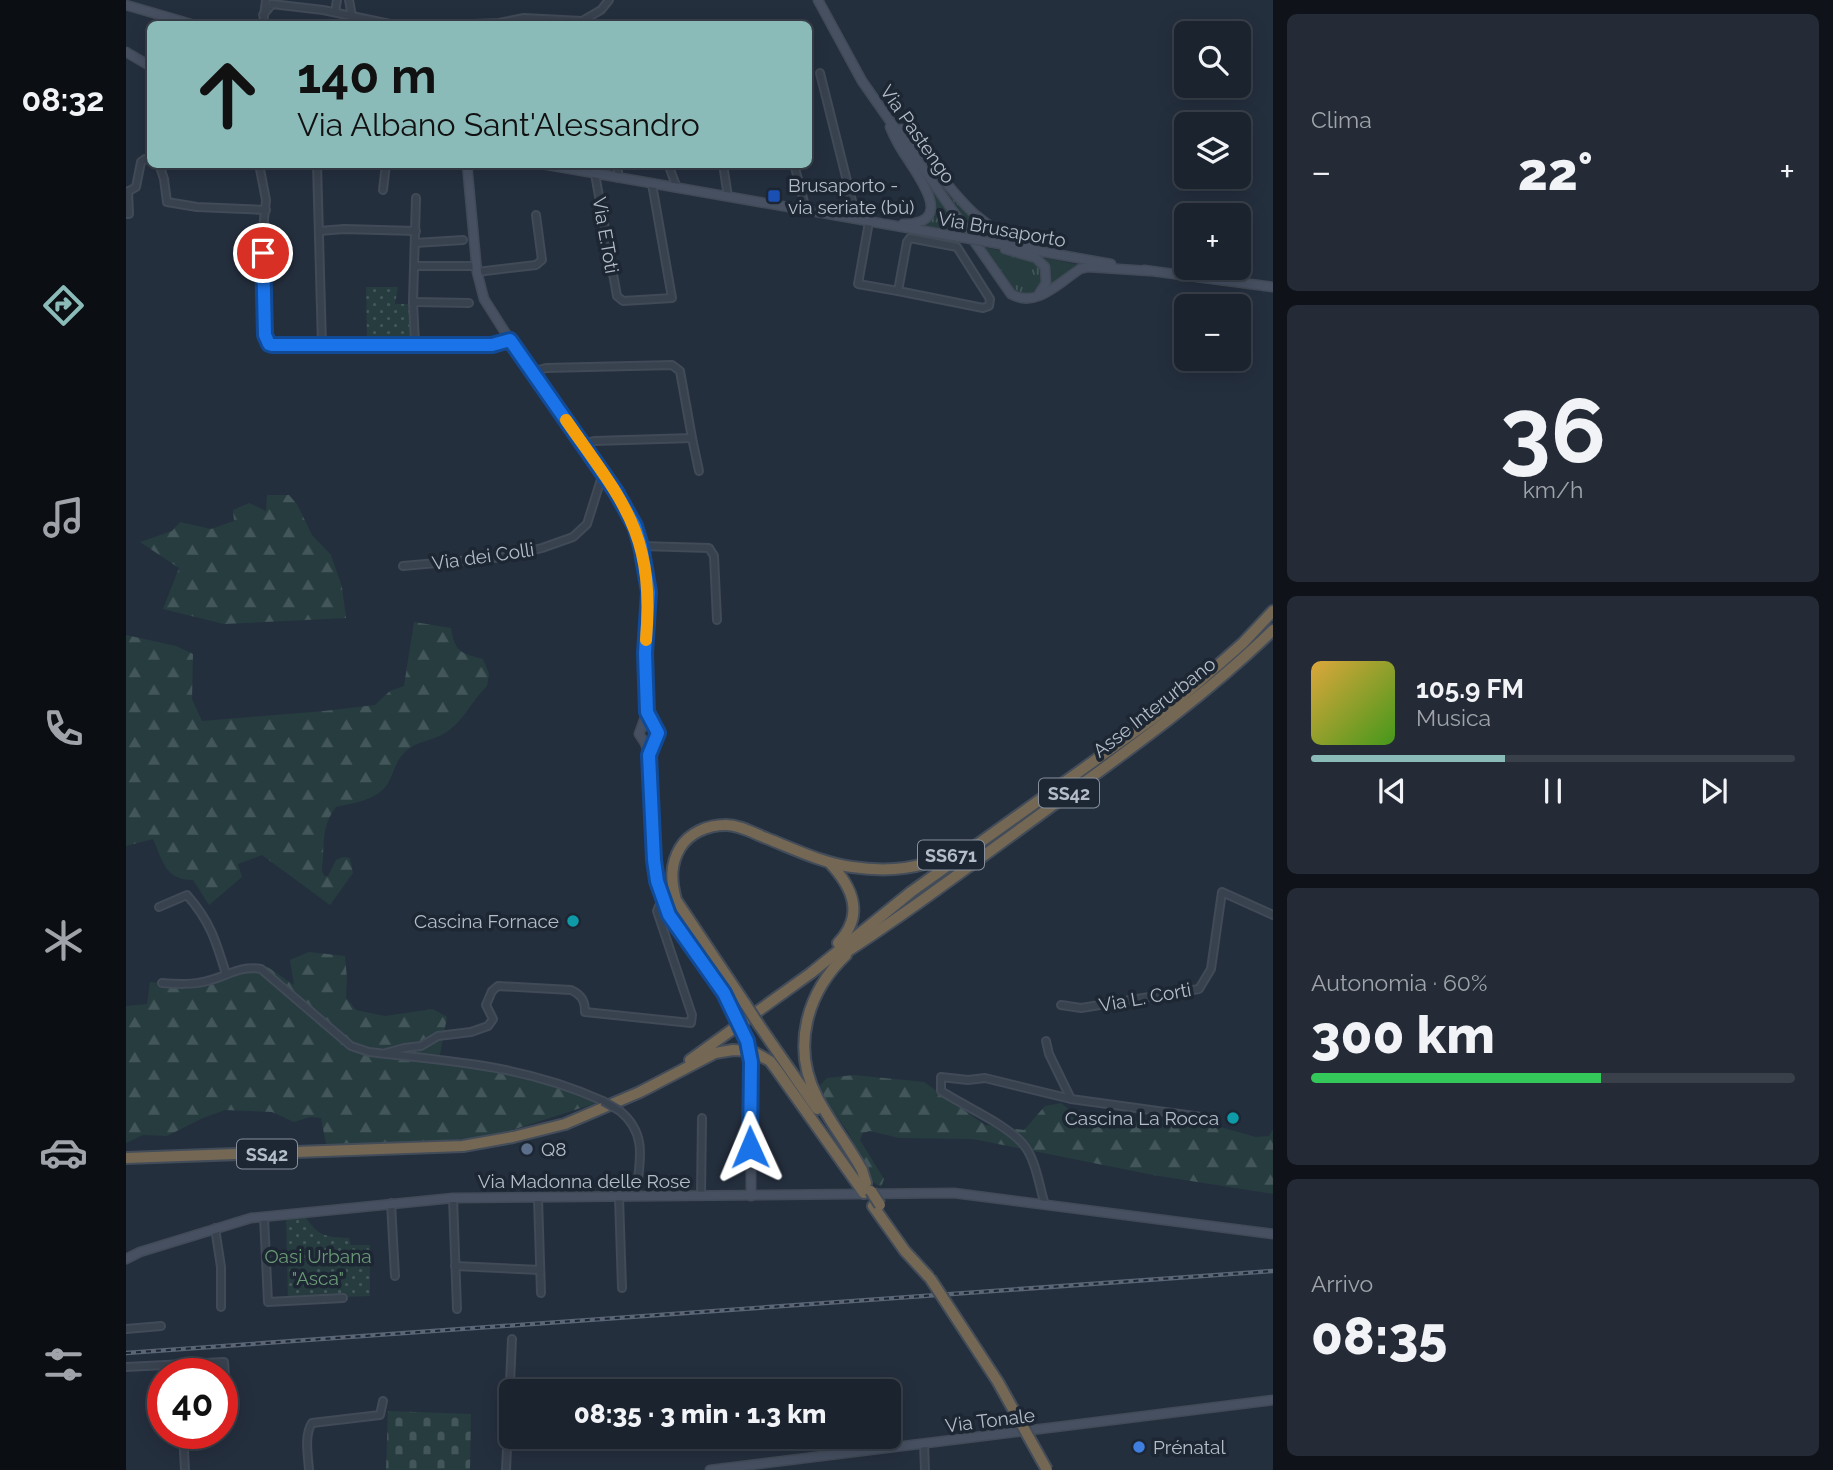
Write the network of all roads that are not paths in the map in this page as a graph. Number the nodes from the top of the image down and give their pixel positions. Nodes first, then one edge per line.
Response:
1 (280, 0) edge
2 (337, 0) edge
3 (349, 0) edge
4 (609, 0) edge
5 (818, 0) edge
6 (269, 1) edge
7 (126, 5) edge
8 (295, 6) junction
9 (335, 12) junction
10 (352, 16) junction
11 (181, 21) edge
12 (262, 21) edge
13 (376, 21) edge
14 (509, 21) edge
15 (582, 21) edge
16 (582, 21) edge
17 (127, 55) edge
18 (147, 65) edge
19 (820, 73) dead end
20 (884, 111) junction
21 (147, 159) edge
22 (160, 168) edge
23 (260, 168) edge
24 (317, 168) edge
25 (386, 168) edge
26 (467, 168) edge
27 (561, 168) edge
28 (618, 168) edge
29 (670, 168) edge
30 (724, 168) edge
31 (795, 168) edge
32 (595, 174) junction
33 (618, 178) junction
34 (652, 184) junction
35 (677, 188) junction
36 (383, 190) dead end
37 (128, 191) edge
38 (728, 197) junction
39 (416, 198) dead end
40 (266, 210) junction
41 (802, 210) junction
42 (126, 214) edge
43 (536, 215) dead end
44 (854, 219) junction
45 (872, 222) junction
46 (416, 231) junction
47 (319, 232) junction
48 (464, 240) dead end
49 (986, 242) junction
50 (415, 243) junction
51 (1089, 260) junction
52 (415, 266) junction
53 (477, 269) junction
54 (1149, 271) junction
55 (1272, 287) edge
56 (898, 292) junction
57 (1034, 298) junction
58 (413, 302) junction
59 (469, 303) dead end
60 (510, 340) junction
61 (415, 344) junction
62 (322, 346) junction
63 (532, 372) junction
64 (692, 438) junction
65 (583, 444) junction
66 (699, 471) dead end
67 (603, 473) junction
68 (641, 546) junction
69 (403, 566) dead end
70 (1273, 611) edge
71 (716, 620) dead end
72 (1273, 630) edge
73 (647, 712) junction
74 (654, 726) junction
75 (642, 727) junction
76 (650, 742) junction
77 (1055, 789) junction
78 (830, 863) junction
79 (662, 899) junction
80 (159, 907) dead end
81 (1273, 915) edge
82 (856, 946) junction
83 (811, 973) junction
84 (226, 974) junction
85 (162, 983) dead end
86 (772, 1002) junction
87 (1061, 1005) dead end
88 (1046, 1041) dead end
89 (386, 1054) junction
90 (640, 1092) junction
91 (1070, 1099) junction
92 (702, 1118) dead end
93 (1216, 1119) dead end
94 (126, 1158) edge
95 (867, 1189) junction
96 (636, 1196) junction
97 (701, 1196) junction
98 (751, 1196) junction
99 (620, 1197) junction
100 (453, 1198) junction
101 (538, 1198) junction
102 (391, 1203) junction
103 (1045, 1205) junction
104 (264, 1217) junction
105 (215, 1228) junction
106 (1273, 1234) edge
107 (126, 1259) edge
108 (455, 1266) junction
109 (540, 1270) junction
110 (395, 1276) dead end
111 (622, 1288) dead end
112 (541, 1293) dead end
113 (343, 1298) dead end
114 (221, 1307) dead end
115 (457, 1310) dead end
116 (161, 1326) dead end
117 (126, 1329) edge
118 (512, 1339) dead end
119 (147, 1366) edge
120 (126, 1367) edge
121 (383, 1401) dead end
122 (1273, 1401) edge
123 (924, 1444) junction
124 (184, 1449) edge
125 (185, 1470) edge
126 (309, 1470) edge
127 (506, 1470) edge
128 (710, 1470) edge
129 (925, 1470) edge
130 (1047, 1470) edge

1 - 8 street
2 - 9 street
3 - 10 street
4 - 16 street
5 - 20 street, Via Pastengo
6 - 8 street
6 - 12 street
7 - 11 street
8 - 9 street
9 - 10 street
10 - 13 street
14 - 15 street
17 - 18 street
19 - 44 street
20 - 45 street
20 - 51 street
20 - 57 street, Via Pastengo
21 - 37 street
22 - 40 street
23 - 40 street
24 - 47 street
25 - 36 street
26 - 53 street
27 - 32 street, Via Brusaporto
28 - 33 street
29 - 35 street
30 - 38 street
31 - 41 street
32 - 33 street, Via Brusaporto
32 - 34 street, Via E.Toti
33 - 34 street, Via Brusaporto
34 - 35 street, Via Brusaporto
35 - 38 street, Via Brusaporto
37 - 42 street
38 - 41 street, Via Brusaporto
39 - 46 street
40 - 62 street
41 - 44 street, Via Brusaporto
43 - 53 street
44 - 45 street, Via Brusaporto
45 - 49 street, Via Brusaporto, bridge
45 - 56 street
46 - 47 street
46 - 50 street
47 - 62 street
48 - 50 street
49 - 51 street, Via Brusaporto
49 - 57 street
50 - 52 street
51 - 54 street, Via Brusaporto
52 - 53 street
52 - 58 street
53 - 60 street
54 - 55 street, Via Brusaporto
54 - 57 street
56 - 56 street
58 - 59 street
58 - 61 street
60 - 61 street
60 - 63 street
61 - 62 street
63 - 64 street
63 - 65 street
64 - 65 street
64 - 66 street
65 - 67 street
67 - 68 street
67 - 69 street, Via dei Colli
68 - 71 street
68 - 73 street
70 - 77 highway, Asse Interurbano / SS42
72 - 82 highway, Asse Interurbano / SS42
73 - 74 street
73 - 75 street
74 - 75 street
74 - 76 street
75 - 76 street
76 - 79 street
77 - 78 highway, SS671
77 - 83 highway, SS42
78 - 86 highway
78 - 95 highway, SS671, bridge
79 - 89 street
79 - 98 street, bridge
80 - 84 street
81 - 87 street, Via L. Corti
82 - 83 highway, Asse Interurbano
82 - 95 highway
83 - 86 highway, SS42
84 - 85 street
84 - 89 street
86 - 90 highway, SS42
88 - 91 street
89 - 96 street, bridge
90 - 94 highway, SS42
90 - 95 highway, SS671
91 - 93 street
91 - 103 street
92 - 97 street
95 - 130 highway, SS671, bridge
96 - 97 street, Via Madonna delle Rose
96 - 99 street, Via Madonna delle Rose
97 - 98 street, Via Madonna delle Rose
98 - 103 street, Via Madonna delle Rose
99 - 101 street, Via Madonna delle Rose
99 - 111 street
100 - 101 street, Via Madonna delle Rose
100 - 102 street, Via Madonna delle Rose
100 - 108 street
101 - 109 street
102 - 104 street, Via Madonna delle Rose
102 - 110 street
103 - 106 street, Via Madonna delle Rose
104 - 105 street, Via Madonna delle Rose
104 - 113 street
105 - 107 street, Via Madonna delle Rose
105 - 114 street
108 - 109 street
108 - 115 street
109 - 112 street
116 - 117 street
118 - 127 street
119 - 120 street
121 - 126 street
122 - 123 street, Via Tonale
123 - 128 street, Via Tonale
123 - 129 street
124 - 125 street

